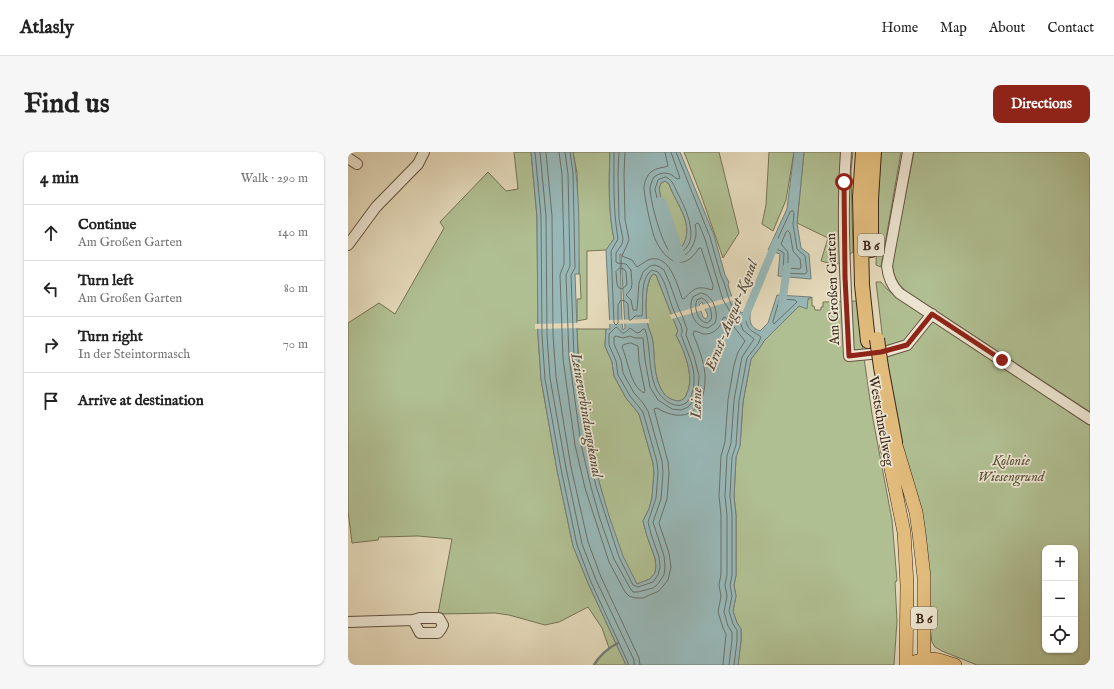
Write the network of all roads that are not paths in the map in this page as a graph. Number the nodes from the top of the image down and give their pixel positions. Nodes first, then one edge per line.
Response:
1 (424, 152) edge
2 (846, 152) edge
3 (863, 152) edge
4 (874, 152) edge
5 (908, 152) edge
6 (348, 158) edge
7 (357, 164) dead end
8 (348, 245) edge
9 (932, 314) junction
10 (873, 340) junction
11 (1090, 418) edge
12 (890, 443) junction
13 (413, 620) dead end
14 (348, 622) edge
15 (924, 635) junction
16 (942, 661) junction
17 (924, 662) edge
18 (907, 665) edge
19 (955, 665) edge

1 - 8 street
2 - 9 street, Am Großen Garten
3 - 10 highway, Westschnellweg / B 6
4 - 10 highway, Westschnellweg / B 6
5 - 9 street
6 - 7 street
9 - 11 street
10 - 12 highway, Westschnellweg / B 6, bridge
12 - 15 main road, Westschnellweg / B 6
12 - 18 main road, Westschnellweg / B 6
13 - 14 street
15 - 16 main road
15 - 17 main road, Westschnellweg / B 6
16 - 17 main road
16 - 19 main road
17 - 18 main road, Westschnellweg

